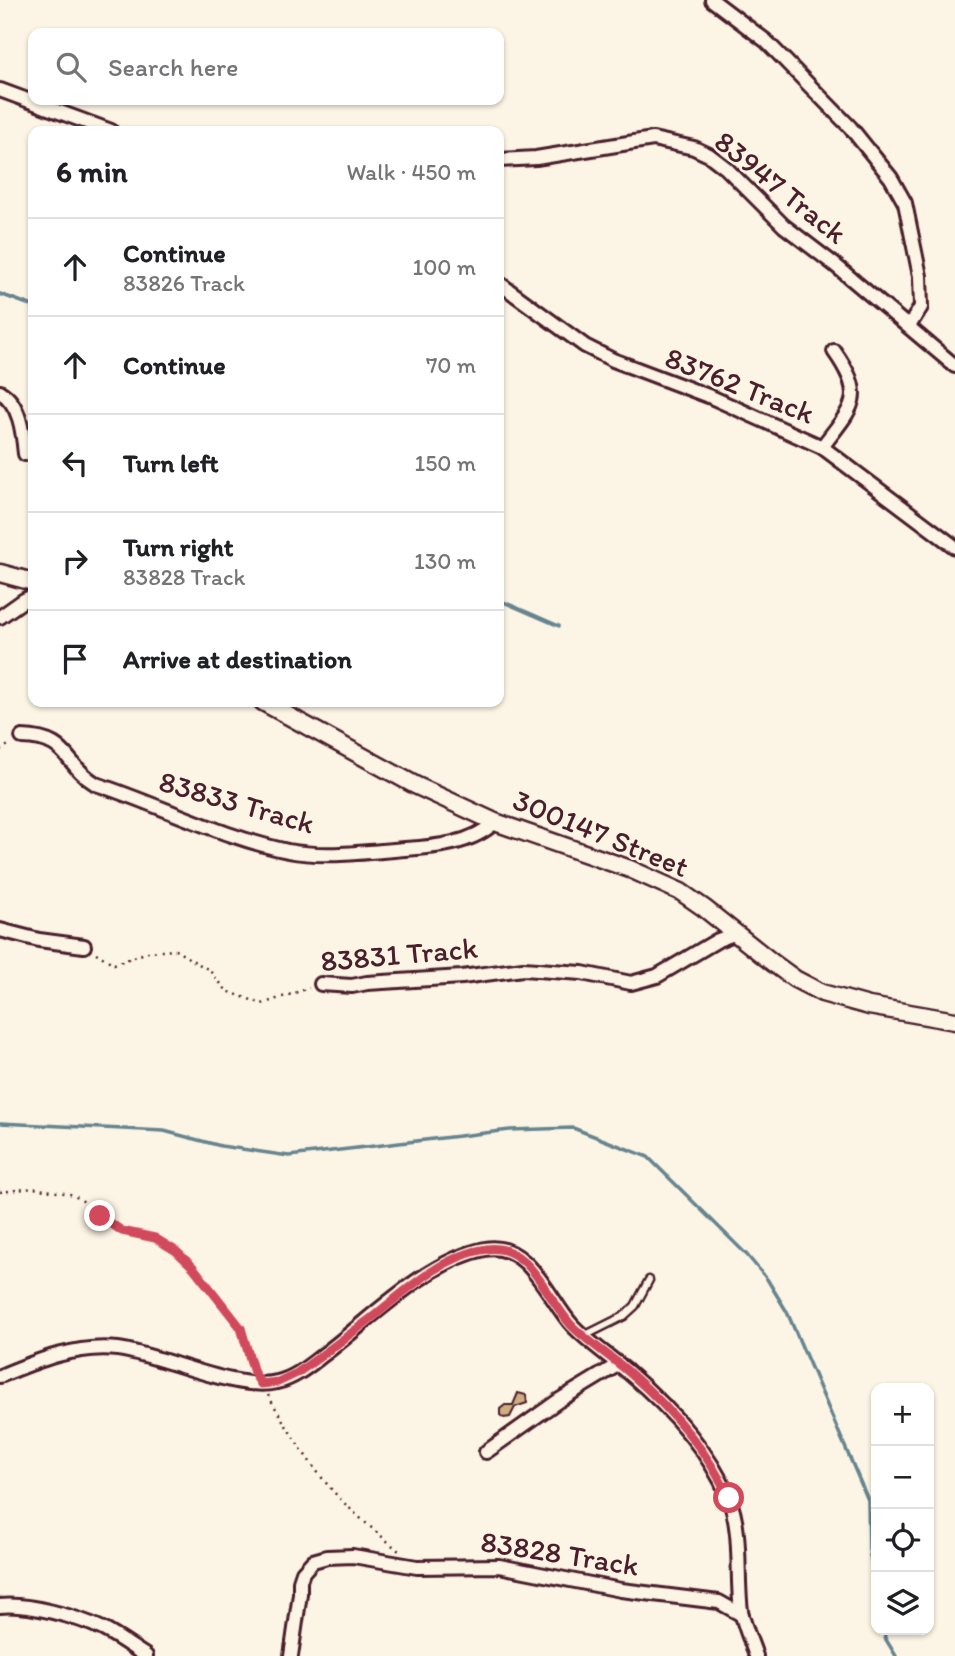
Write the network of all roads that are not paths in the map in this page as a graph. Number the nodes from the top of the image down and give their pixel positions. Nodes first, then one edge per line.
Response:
1 (712, 0) edge
2 (0, 90) edge
3 (28, 100) edge
4 (41, 105) edge
5 (97, 126) edge
6 (504, 160) edge
7 (504, 287) edge
8 (909, 326) junction
9 (834, 351) dead end
10 (955, 366) edge
11 (0, 392) edge
12 (822, 447) junction
13 (25, 454) dead end
14 (955, 547) edge
15 (0, 573) edge
16 (28, 581) edge
17 (28, 598) edge
18 (0, 617) edge
19 (272, 707) edge
20 (22, 737) dead end
21 (495, 821) junction
22 (0, 930) edge
23 (734, 934) junction
24 (84, 946) road end
25 (321, 984) road end
26 (955, 1021) edge
27 (649, 1280) dead end
28 (584, 1336) junction
29 (619, 1364) junction
30 (0, 1376) edge
31 (486, 1452) dead end
32 (0, 1606) edge
33 (742, 1615) junction
34 (146, 1656) edge
35 (291, 1656) edge
36 (756, 1656) edge

1 - 8 street
2 - 3 street
4 - 5 street
6 - 8 street, 83947 Track
7 - 12 street, 83762 Track
8 - 10 street, 83947 Track
9 - 12 street
11 - 13 street
12 - 14 street, 83762 Track
15 - 16 street
17 - 18 street
19 - 21 street, 300147 Street
20 - 21 street, 83833 Track
21 - 23 street, 300147 Street
22 - 24 street
23 - 25 street, 83831 Track
23 - 26 street, 300147 Street
27 - 28 lane
28 - 29 street
28 - 30 street
29 - 31 street
29 - 33 street
32 - 34 street
33 - 35 street, 83828 Track
33 - 36 street

